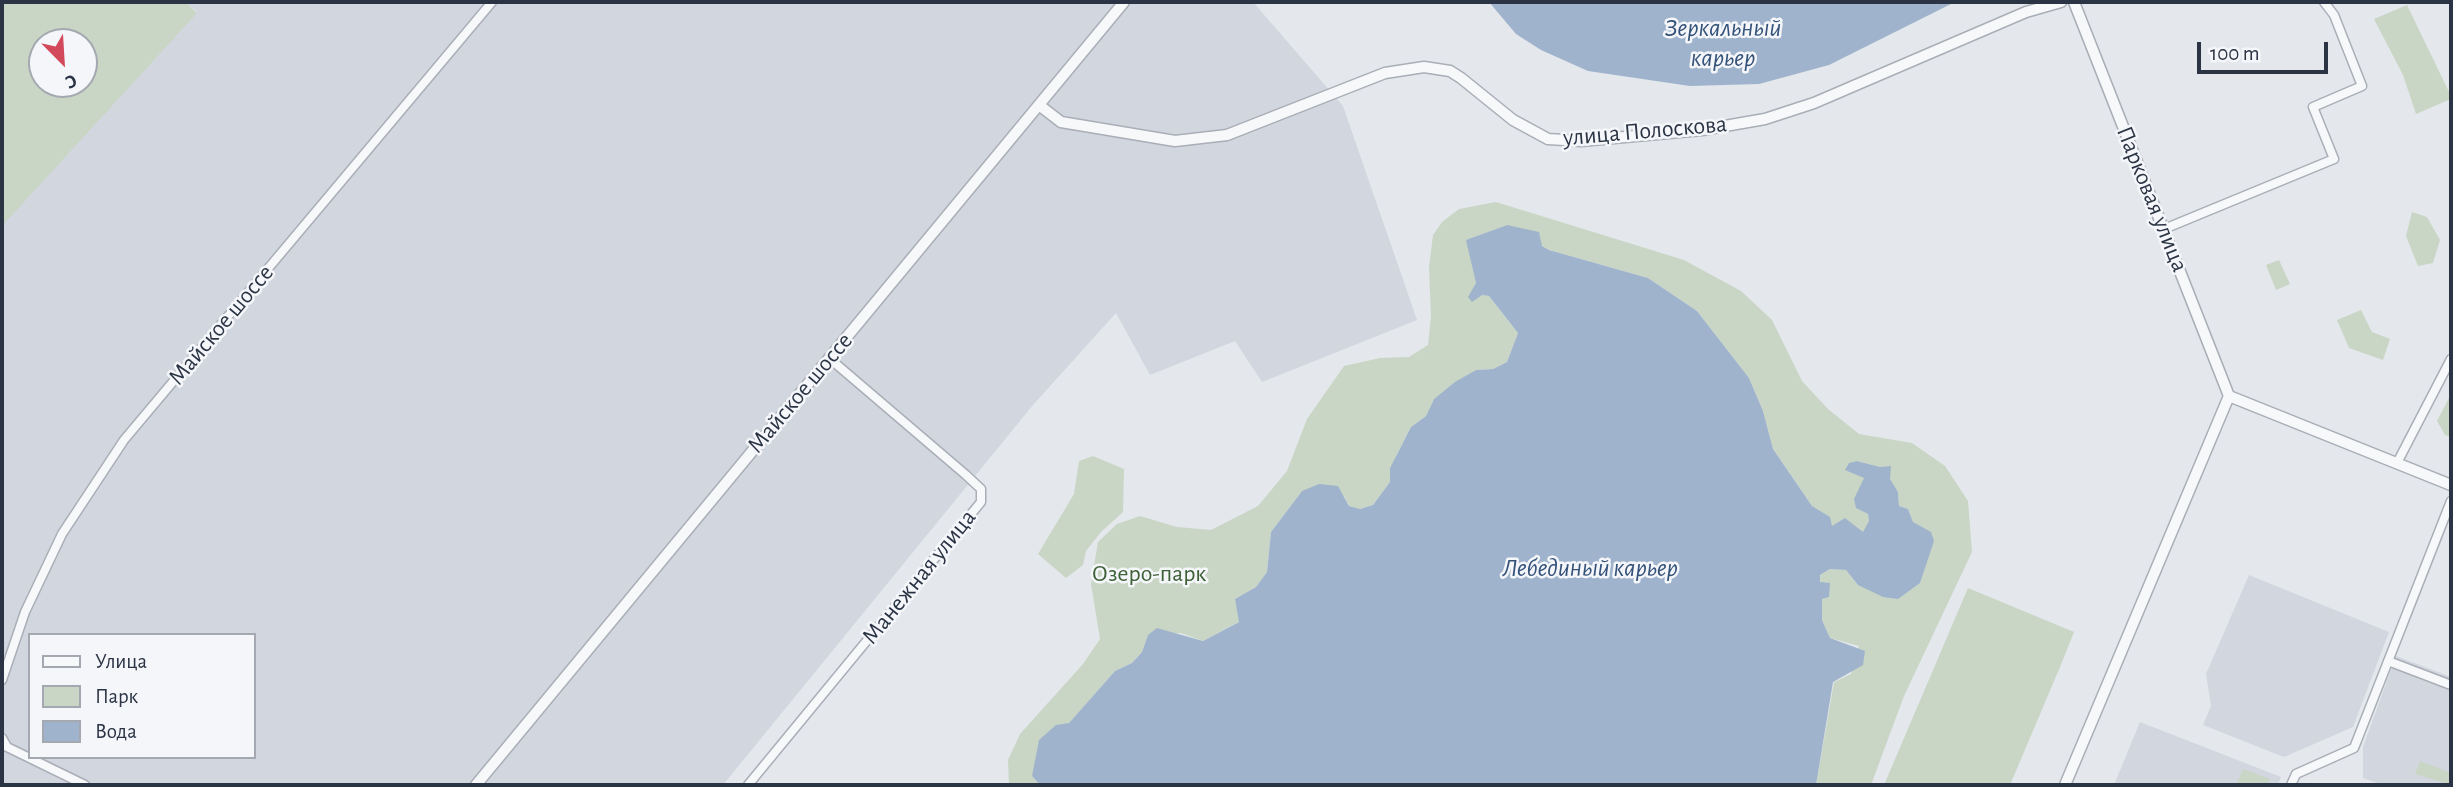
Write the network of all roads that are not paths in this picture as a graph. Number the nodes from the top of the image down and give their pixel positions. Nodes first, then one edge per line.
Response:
1 (492, 2) edge
2 (1124, 2) edge
3 (2061, 2) edge
4 (2074, 2) edge
5 (2324, 2) edge
6 (1039, 105) junction
7 (2164, 229) junction
8 (829, 358) junction
9 (2451, 359) edge
10 (2229, 396) junction
11 (2397, 463) junction
12 (2451, 485) edge
13 (2451, 501) edge
14 (2389, 661) junction
15 (2, 680) edge
16 (2451, 685) edge
17 (2, 738) edge
18 (28, 757) edge
19 (32, 759) edge
20 (85, 785) edge
21 (476, 785) edge
22 (748, 785) edge
23 (2065, 785) edge
24 (2291, 785) edge

1 - 15 street, Майское шоссе
2 - 6 street, Майское шоссе
3 - 6 street, улица Полоскова
4 - 7 street, Парковая улица
5 - 7 street
6 - 8 street, Майское шоссе
7 - 10 street, Парковая улица
8 - 21 street, Майское шоссе
8 - 22 street, Манежная улица
9 - 11 street
10 - 11 street
10 - 23 street
11 - 12 street
13 - 14 street
14 - 16 street
14 - 24 street
17 - 18 street
19 - 20 street

